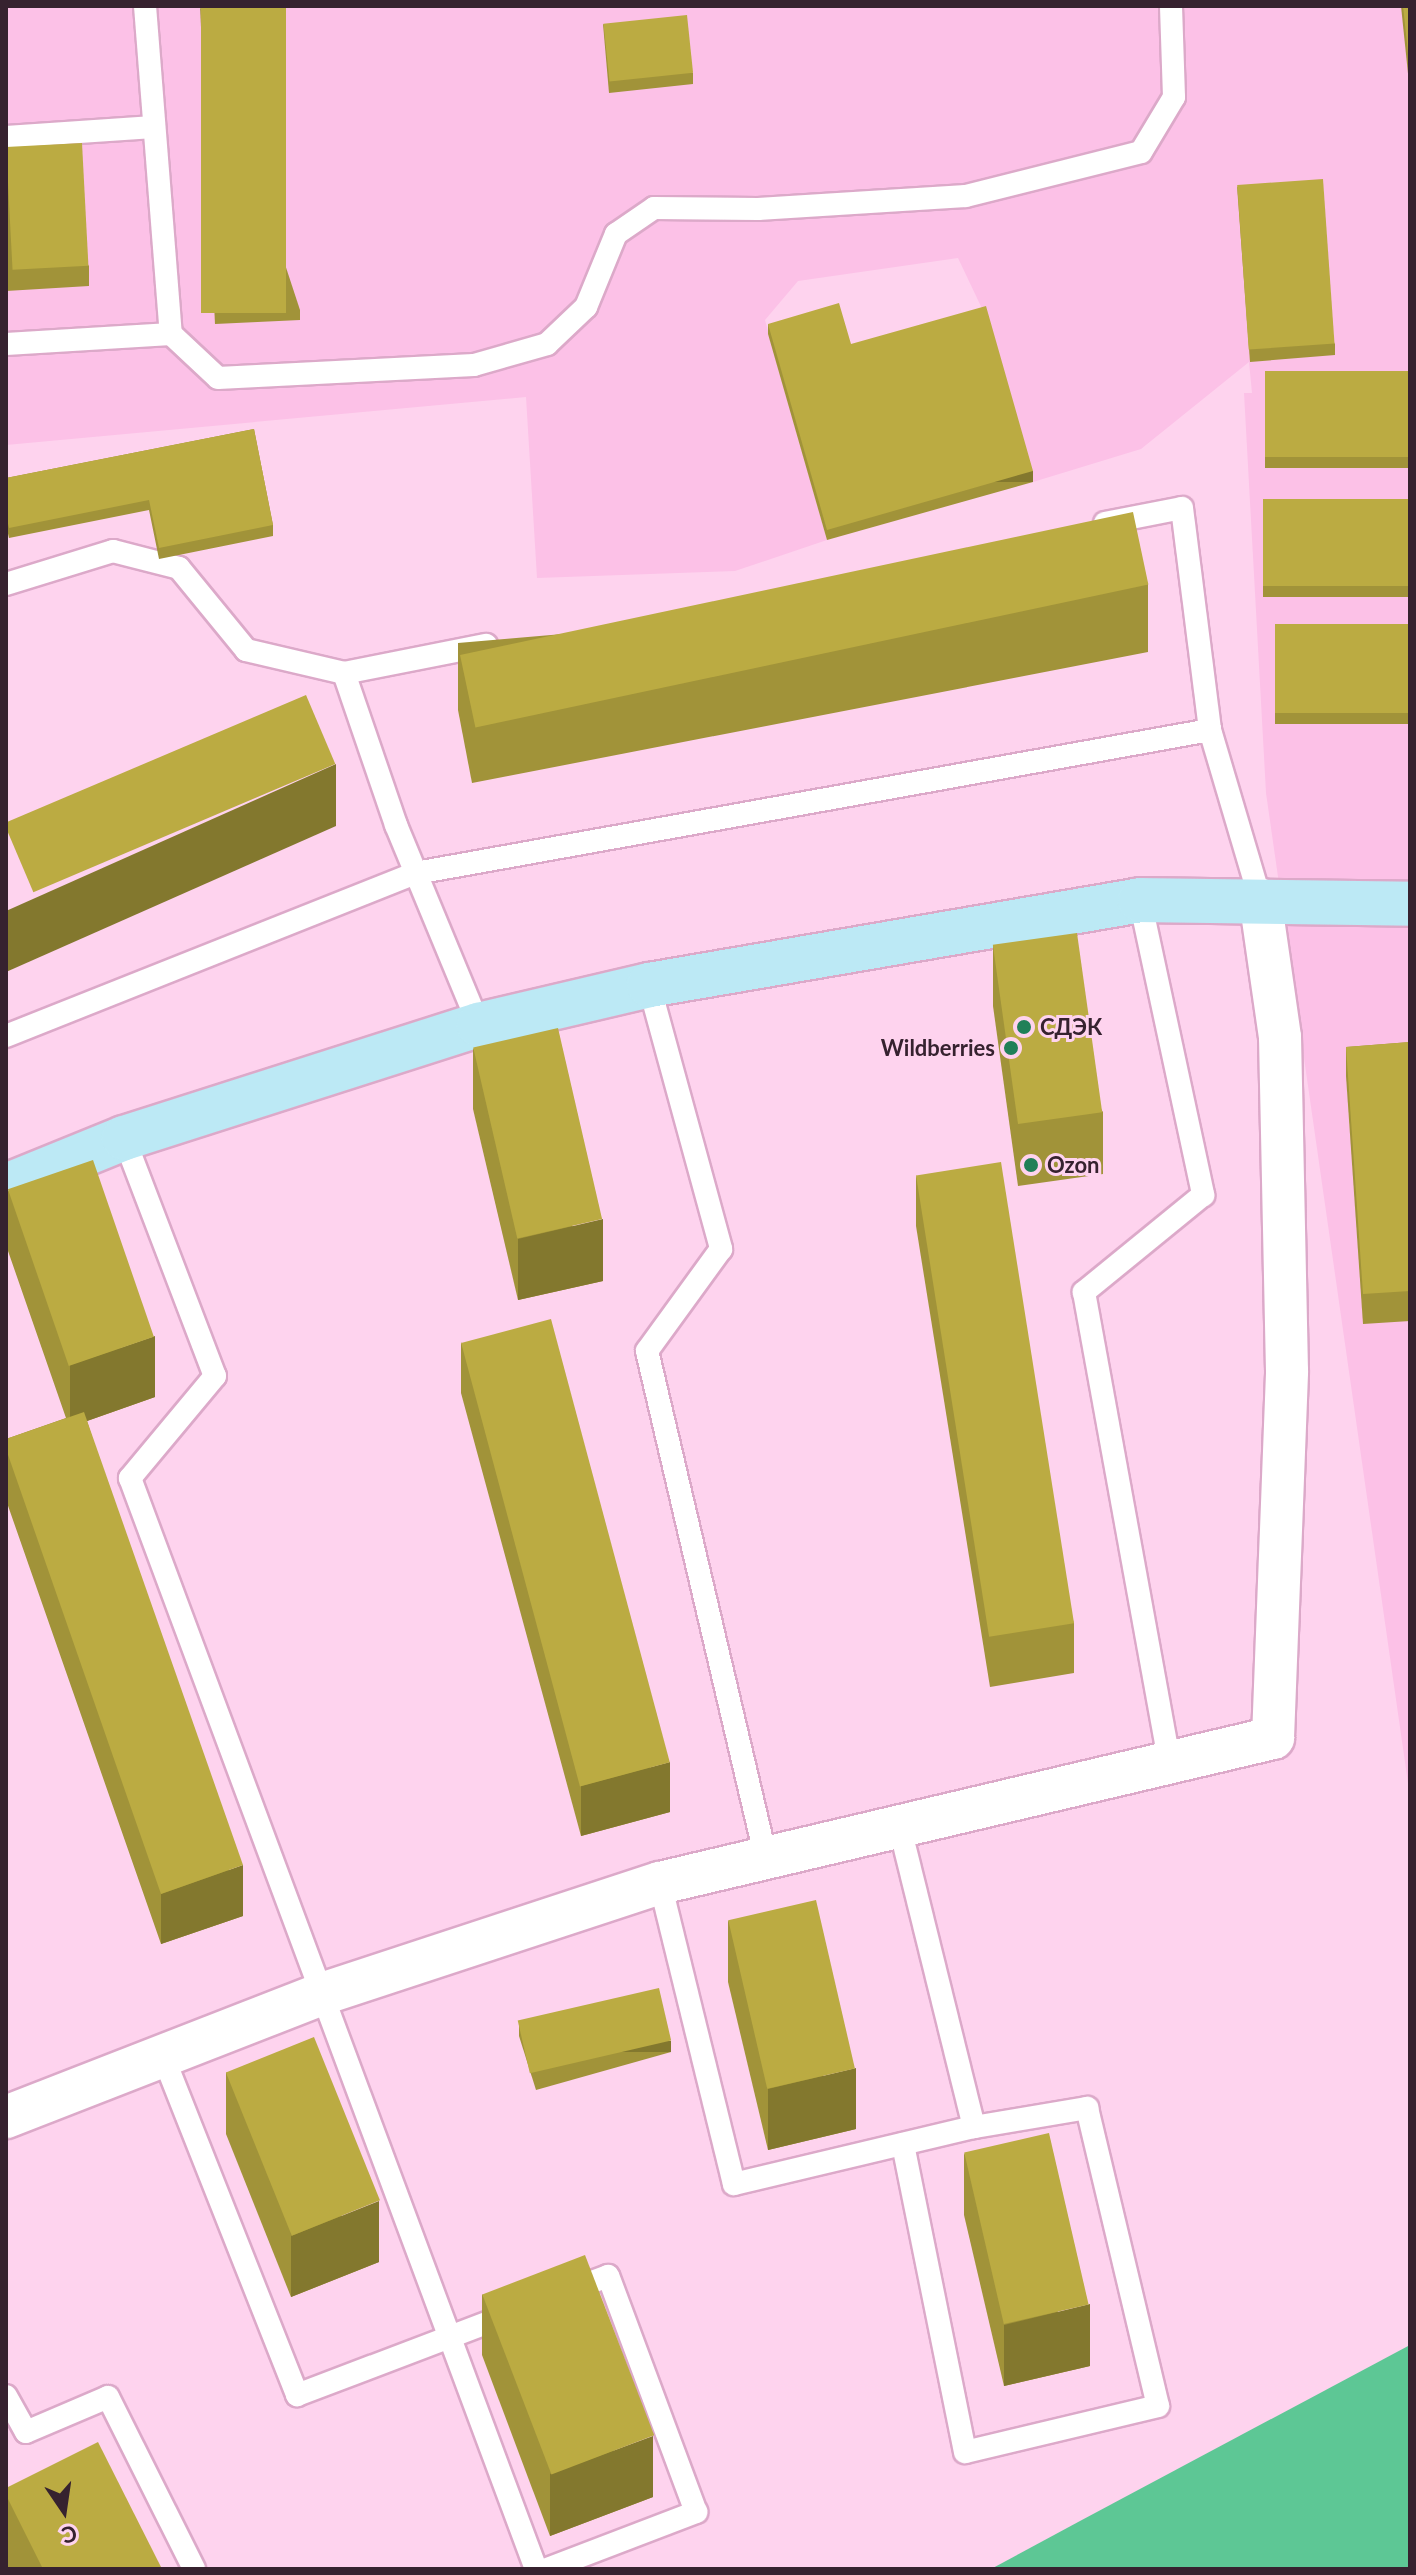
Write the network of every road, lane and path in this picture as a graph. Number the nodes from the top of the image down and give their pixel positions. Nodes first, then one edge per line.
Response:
1 (145, 6) edge
2 (1171, 6) edge
3 (154, 127) junction
4 (6, 137) edge
5 (171, 334) junction
6 (6, 344) edge
7 (1089, 527) edge
8 (6, 584) edge
9 (515, 639) edge
10 (344, 673) junction
11 (1210, 730) junction
12 (416, 873) junction
13 (1260, 899) junction
14 (1140, 900) junction
15 (1410, 904) edge
16 (649, 985) junction
17 (479, 1025) junction
18 (6, 1036) edge
19 (124, 1138) junction
20 (6, 1186) edge
21 (1169, 1762) junction
22 (900, 1828) junction
23 (765, 1854) junction
24 (660, 1883) junction
25 (319, 1995) junction
26 (163, 2056) junction
27 (6, 2117) edge
28 (974, 2127) junction
29 (903, 2144) junction
30 (451, 2337) junction
31 (6, 2396) edge
32 (194, 2569) edge
33 (536, 2569) edge
34 (547, 2569) edge

1 - 3 lane
2 - 5 lane
3 - 4 lane
3 - 5 lane
5 - 6 lane
7 - 11 lane
8 - 10 lane
9 - 10 lane
10 - 12 lane
11 - 12 lane
11 - 13 lane
12 - 17 lane
12 - 18 lane
13 - 14 street
13 - 15 street
13 - 21 street
14 - 16 street
14 - 21 lane
16 - 17 street
16 - 23 lane
17 - 19 street
19 - 20 street
19 - 25 lane
21 - 22 street
22 - 23 street
22 - 28 lane
23 - 24 street
24 - 25 street
24 - 29 lane
25 - 26 street
25 - 30 lane
26 - 27 street
26 - 30 lane
28 - 29 lane
28 - 29 lane
30 - 33 lane
30 - 34 lane
31 - 32 lane

